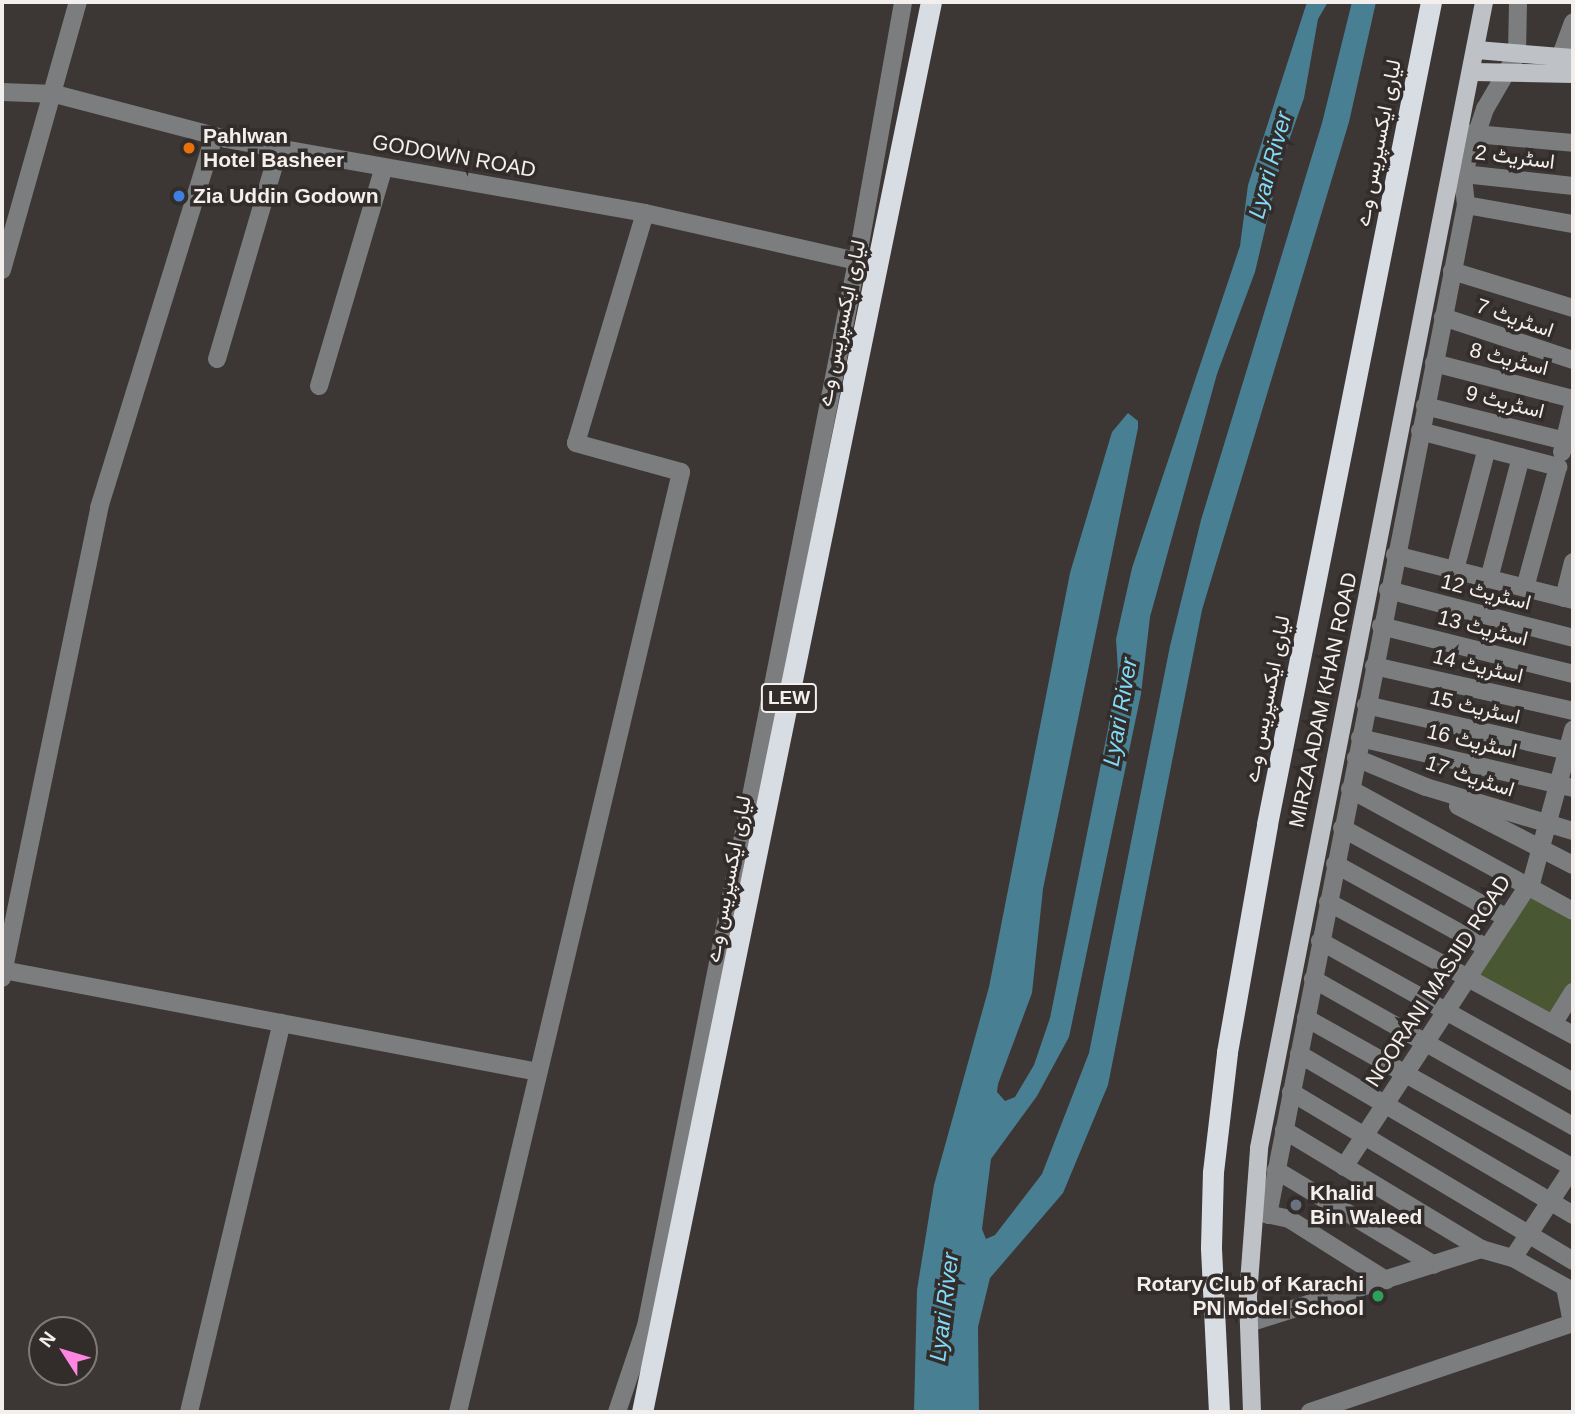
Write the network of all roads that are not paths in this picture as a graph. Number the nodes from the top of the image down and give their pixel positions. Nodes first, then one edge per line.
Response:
1 (78, 2) edge
2 (903, 2) edge
3 (931, 2) edge
4 (1431, 2) edge
5 (1484, 2) edge
6 (1518, 2) edge
7 (1573, 22) edge
8 (1477, 50) junction
9 (1517, 54) junction
10 (1567, 58) edge
11 (1473, 72) junction
12 (1508, 73) junction
13 (1573, 74) edge
14 (2, 92) edge
15 (55, 94) junction
16 (1468, 133) junction
17 (214, 136) junction
18 (1573, 143) edge
19 (279, 148) junction
20 (383, 167) junction
21 (1457, 173) junction
22 (1573, 186) edge
23 (1466, 205) junction
24 (645, 213) junction
25 (1573, 224) edge
26 (857, 261) junction
27 (2, 271) edge
28 (1452, 271) junction
29 (1573, 308) edge
30 (1443, 317) junction
31 (217, 359) dead end
32 (1573, 360) edge
33 (1434, 363) junction
34 (318, 386) dead end
35 (1573, 399) edge
36 (1573, 405) edge
37 (1425, 406) junction
38 (1420, 431) junction
39 (1569, 442) edge
40 (1487, 448) junction
41 (1521, 457) junction
42 (1558, 467) junction
43 (1395, 555) junction
44 (1573, 562) edge
45 (1455, 570) junction
46 (1489, 579) junction
47 (1525, 588) junction
48 (1388, 590) junction
49 (1569, 599) edge
50 (1381, 626) junction
51 (1573, 638) edge
52 (1374, 666) junction
53 (1573, 674) edge
54 (1366, 705) junction
55 (1573, 712) edge
56 (1573, 730) edge
57 (1360, 738) junction
58 (1571, 752) edge
59 (1356, 758) junction
60 (1567, 787) edge
61 (1350, 789) junction
62 (1457, 797) junction
63 (1549, 824) junction
64 (1342, 828) junction
65 (1573, 831) edge
66 (1542, 847) junction
67 (1335, 864) junction
68 (1573, 865) edge
69 (1527, 887) junction
70 (1328, 902) junction
71 (1573, 911) edge
72 (1507, 918) junction
73 (1320, 941) junction
74 (1487, 947) junction
75 (3, 974) edge
76 (1467, 978) junction
77 (1313, 979) junction
78 (1573, 993) edge
79 (1444, 1010) junction
80 (1306, 1018) junction
81 (282, 1023) junction
82 (1553, 1024) junction
83 (1573, 1035) edge
84 (1425, 1040) junction
85 (1299, 1054) junction
86 (538, 1072) junction
87 (1404, 1073) junction
88 (1573, 1082) edge
89 (1292, 1092) junction
90 (1384, 1104) junction
91 (1573, 1126) edge
92 (1284, 1130) junction
93 (1365, 1135) junction
94 (1344, 1167) junction
95 (1573, 1167) edge
96 (1276, 1170) junction
97 (1552, 1201) junction
98 (1261, 1213) junction
99 (1573, 1215) edge
100 (1532, 1233) junction
101 (1481, 1249) junction
102 (1513, 1258) junction
103 (1573, 1261) edge
104 (1434, 1265) junction
105 (1386, 1280) junction
106 (1249, 1323) junction
107 (1573, 1323) edge
108 (642, 1406) edge
109 (189, 1412) edge
110 (458, 1412) edge
111 (617, 1412) edge
112 (1219, 1412) edge
113 (1252, 1412) edge
114 (1310, 1412) edge

1 - 15 street
2 - 26 street
3 - 108 highway, لیاری ایکسپریس وے / LEW
4 - 112 highway, لیاری ایکسپریس وے
5 - 8 main road, MIRZA ADAM KHAN ROAD
6 - 9 street
7 - 10 street
8 - 9 main road
8 - 11 main road, MIRZA ADAM KHAN ROAD
9 - 10 main road
9 - 12 street
11 - 12 main road
11 - 16 main road, MIRZA ADAM KHAN ROAD
12 - 13 main road
12 - 16 street
14 - 15 street, GODOWN ROAD
15 - 17 street, GODOWN ROAD
15 - 27 street
16 - 18 street
16 - 21 main road, MIRZA ADAM KHAN ROAD
17 - 19 street, GODOWN ROAD
17 - 75 street
19 - 20 street, GODOWN ROAD
19 - 31 street
20 - 24 street, GODOWN ROAD
20 - 34 street
21 - 22 street, اسٹریٹ 2
21 - 23 street
21 - 98 main road, MIRZA ADAM KHAN ROAD
23 - 25 street
23 - 28 street
24 - 26 street, GODOWN ROAD
24 - 86 street
26 - 111 street
28 - 29 street
28 - 30 street
30 - 32 street, اسٹریٹ 7
30 - 33 street
33 - 35 street, اسٹریٹ 8
33 - 37 street
36 - 39 street
37 - 38 street
37 - 39 street, اسٹریٹ 9
38 - 40 street
38 - 43 street
39 - 42 street
40 - 41 street
40 - 45 street
41 - 42 street
41 - 46 street
42 - 47 street
43 - 45 street
43 - 48 street
44 - 49 street
45 - 46 street
46 - 47 street
47 - 49 street
48 - 50 street
48 - 51 street, اسٹریٹ 12
50 - 52 street
50 - 53 street, اسٹریٹ 13
52 - 54 street
52 - 55 street, اسٹریٹ 14
54 - 57 street
54 - 58 street, اسٹریٹ 15
56 - 58 street, NOORANI MASJID ROAD
57 - 59 street
57 - 60 street, اسٹریٹ 16
58 - 60 street, NOORANI MASJID ROAD
59 - 61 street
59 - 62 street, اسٹریٹ 17
60 - 63 street, NOORANI MASJID ROAD
61 - 64 street
61 - 69 street
62 - 63 street, اسٹریٹ 17
62 - 66 street
63 - 65 street, اسٹریٹ 17
63 - 66 street, NOORANI MASJID ROAD
64 - 67 street
64 - 72 street
66 - 68 street
66 - 69 street, NOORANI MASJID ROAD
67 - 70 street
67 - 74 street
69 - 71 street
69 - 72 street, NOORANI MASJID ROAD
70 - 73 street
70 - 76 street
72 - 74 street, NOORANI MASJID ROAD
73 - 77 street
73 - 79 street
74 - 76 street, NOORANI MASJID ROAD
75 - 81 street
76 - 79 street, NOORANI MASJID ROAD
76 - 82 street
77 - 80 street
77 - 84 street
78 - 82 street
79 - 84 street, NOORANI MASJID ROAD
79 - 88 street
80 - 85 street
80 - 87 street
81 - 86 street
81 - 109 street
82 - 83 street
84 - 87 street, NOORANI MASJID ROAD
84 - 91 street
85 - 89 street
85 - 90 street
86 - 110 street
87 - 90 street, NOORANI MASJID ROAD
87 - 95 street
89 - 92 street
89 - 93 street
90 - 93 street, NOORANI MASJID ROAD
90 - 97 street
92 - 94 street
92 - 96 street
93 - 94 street, NOORANI MASJID ROAD
93 - 100 street
94 - 101 street
95 - 97 street
96 - 98 street
96 - 104 street
97 - 99 street
97 - 100 street
98 - 105 street
98 - 106 main road, MIRZA ADAM KHAN ROAD
100 - 102 street
100 - 103 street
101 - 102 street
101 - 104 street
102 - 107 street
104 - 105 street
105 - 106 street
106 - 113 main road, MIRZA ADAM KHAN ROAD
107 - 114 street

